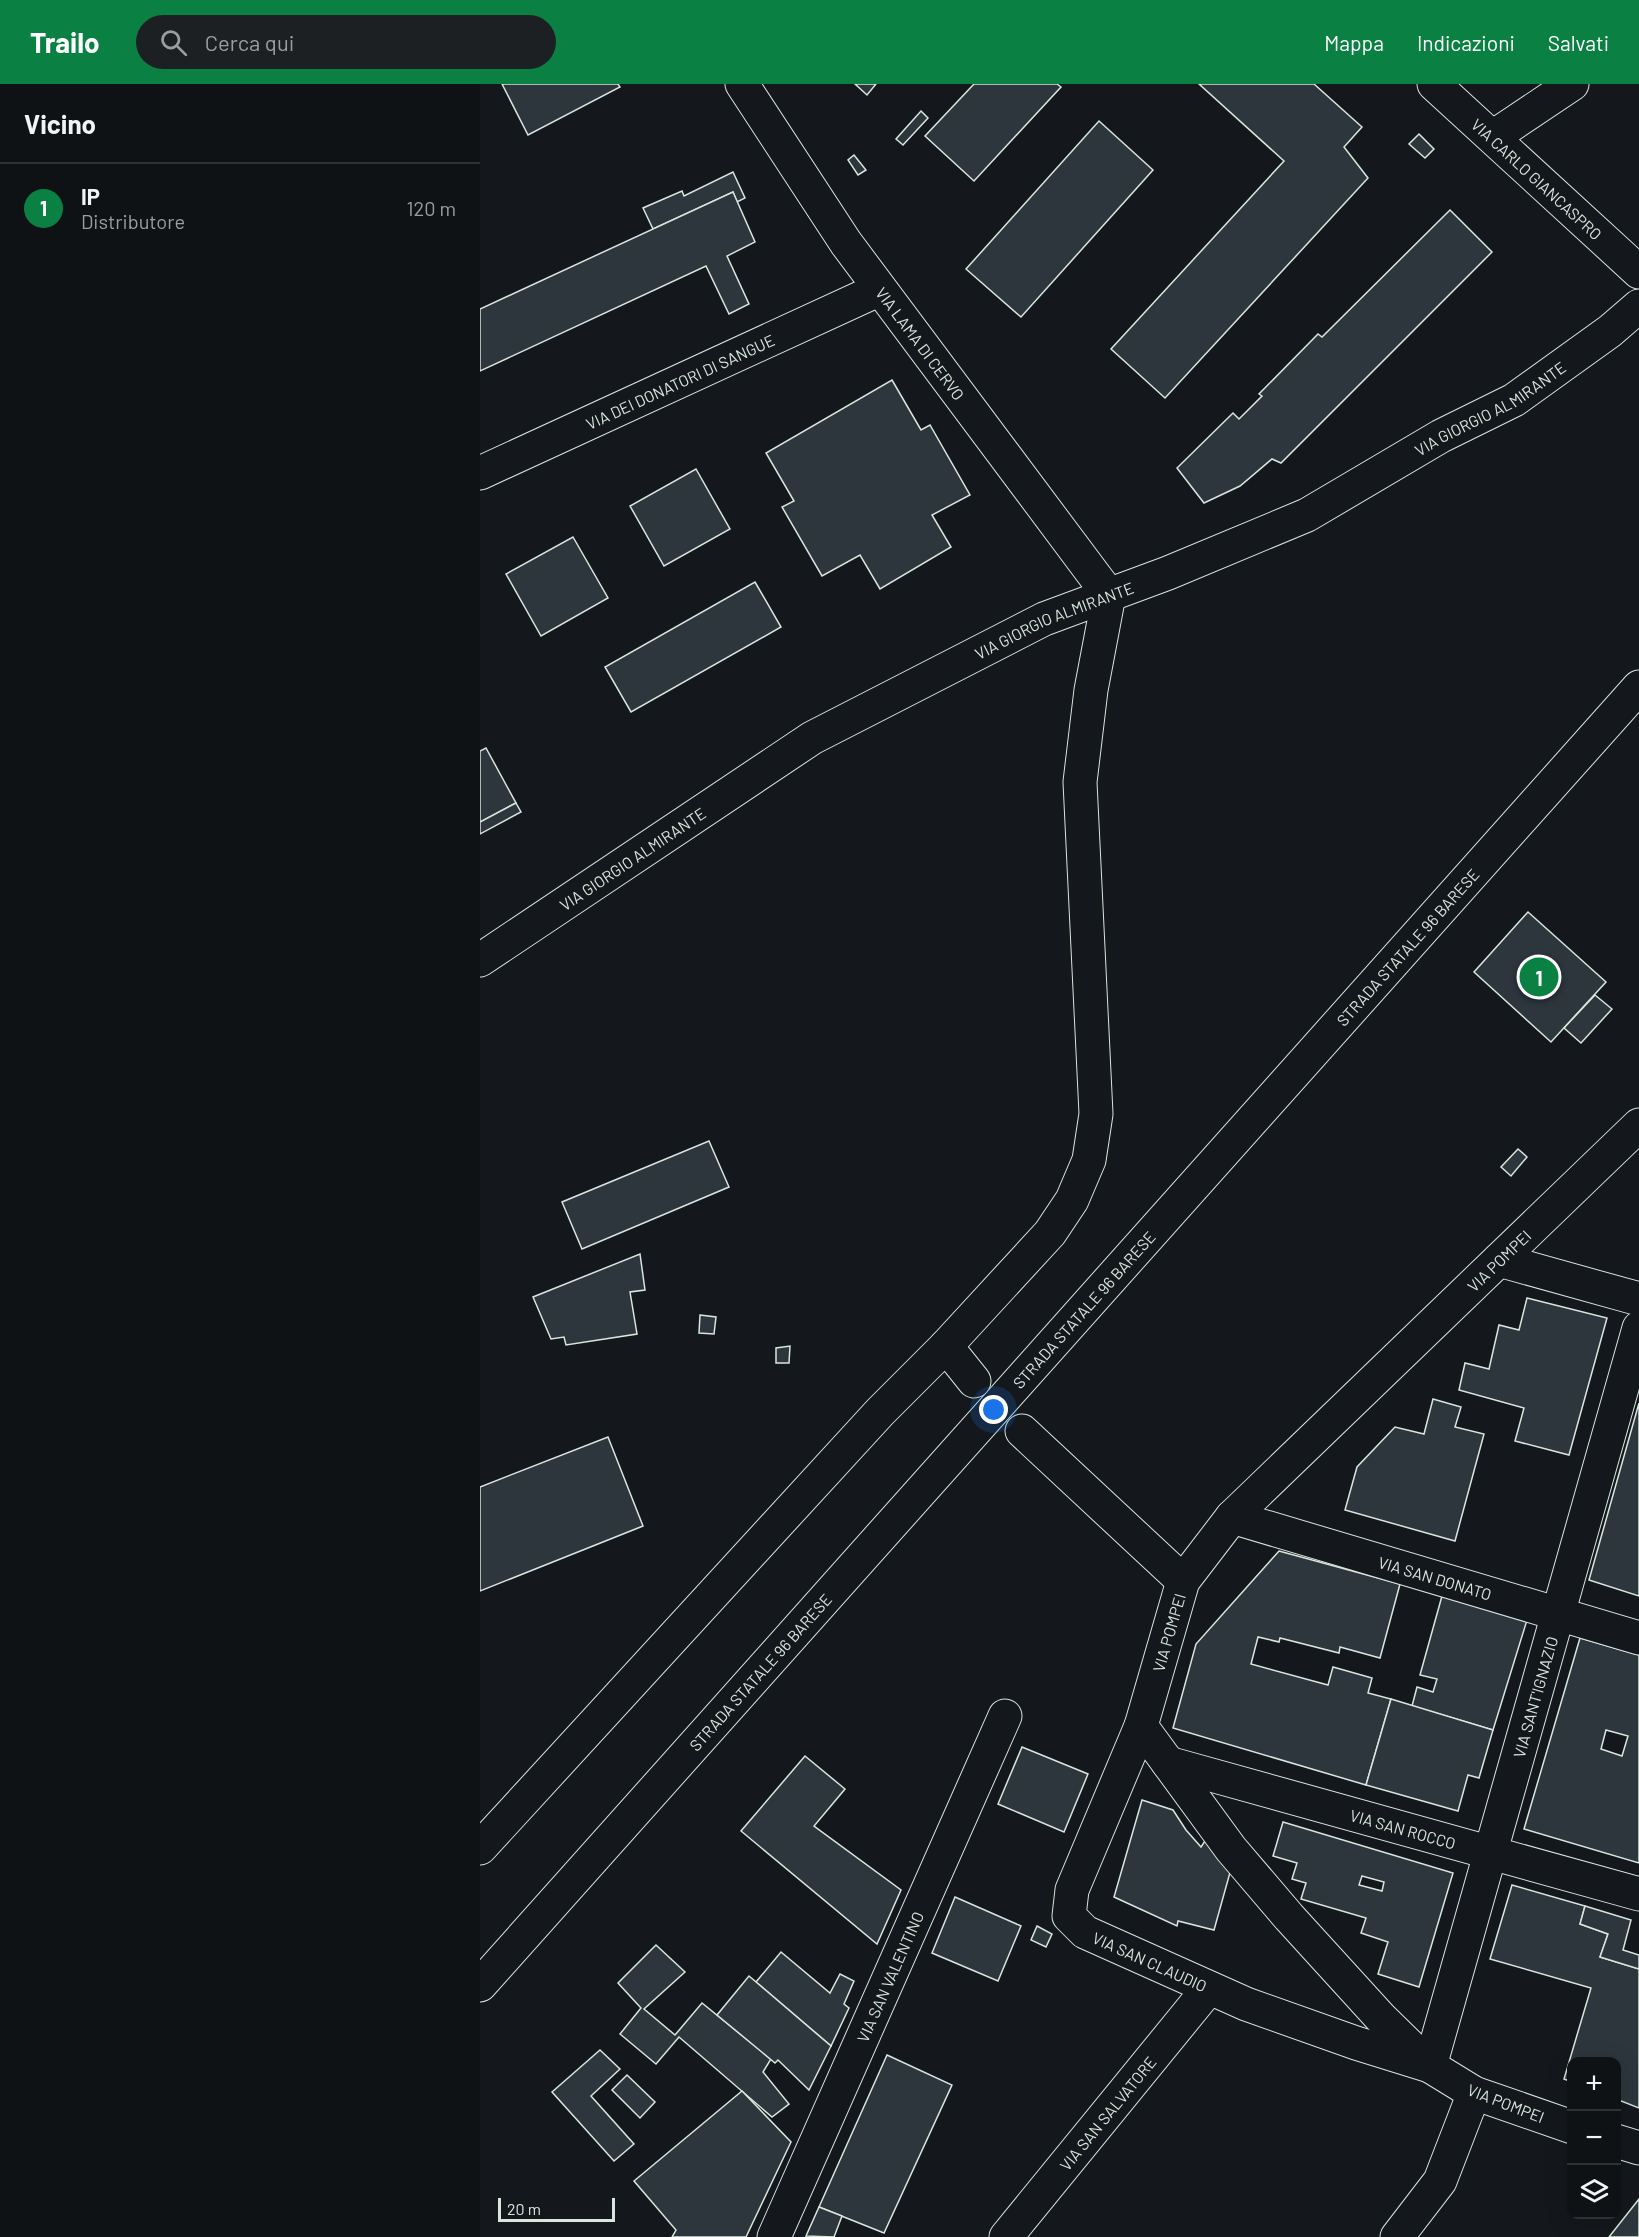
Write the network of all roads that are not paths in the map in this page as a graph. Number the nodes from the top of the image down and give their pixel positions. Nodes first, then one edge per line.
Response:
1 (742, 84) edge
2 (1434, 84) edge
3 (1572, 84) edge
4 (1493, 137) junction
5 (1639, 272) edge
6 (880, 289) junction
7 (1639, 306) edge
8 (480, 473) edge
9 (1109, 595) junction
10 (1639, 687) edge
11 (480, 960) edge
12 (1639, 1125) edge
13 (1499, 1260) junction
14 (1639, 1299) edge
15 (1639, 1328) edge
16 (946, 1346) junction
17 (974, 1381) dead end
18 (1022, 1431) dead end
19 (1232, 1517) junction
20 (1183, 1581) junction
21 (1557, 1614) junction
22 (1639, 1638) edge
23 (1005, 1716) dead end
24 (1141, 1726) junction
25 (1168, 1763) junction
26 (480, 1848) edge
27 (1490, 1854) junction
28 (1639, 1894) edge
29 (480, 1985) edge
30 (1209, 1988) junction
31 (1430, 2066) junction
32 (1474, 2093) junction
33 (1567, 2125) edge
34 (1621, 2142) edge
35 (1639, 2148) edge
36 (774, 2237) edge
37 (1006, 2237) edge
38 (1397, 2237) edge

1 - 6 street, VIA LAMA DI CERVO
2 - 4 street, VIA CARLO GIANCASPRO
3 - 4 street
4 - 5 street, VIA CARLO GIANCASPRO
6 - 8 street, VIA DEI DONATORI DI SANGUE
6 - 9 street, VIA LAMA DI CERVO
7 - 9 street, VIA GIORGIO ALMIRANTE
9 - 11 street, VIA GIORGIO ALMIRANTE
9 - 16 street
10 - 29 street, STRADA STATALE 96 BARESE
12 - 13 street, VIA POMPEI
13 - 14 street
13 - 19 street, VIA POMPEI
15 - 21 street, VIA SANT'IGNAZIO
16 - 17 street
16 - 26 street
18 - 20 street
19 - 20 street, VIA POMPEI
19 - 21 street, VIA SAN DONATO
20 - 24 street, VIA POMPEI
21 - 22 street, VIA SAN DONATO
21 - 27 street, VIA SANT'IGNAZIO
23 - 36 street, VIA SAN VALENTINO
24 - 25 street, VIA POMPEI
24 - 30 street, VIA SAN CLAUDIO
25 - 27 street, VIA SAN ROCCO
25 - 31 street, VIA POMPEI
27 - 28 street, VIA SAN ROCCO
27 - 31 street, VIA SANT'IGNAZIO
30 - 31 street, VIA SAN CLAUDIO
30 - 37 street, VIA SAN SALVATORE
31 - 32 street, VIA POMPEI
32 - 33 street, VIA POMPEI
32 - 38 street
34 - 35 street

